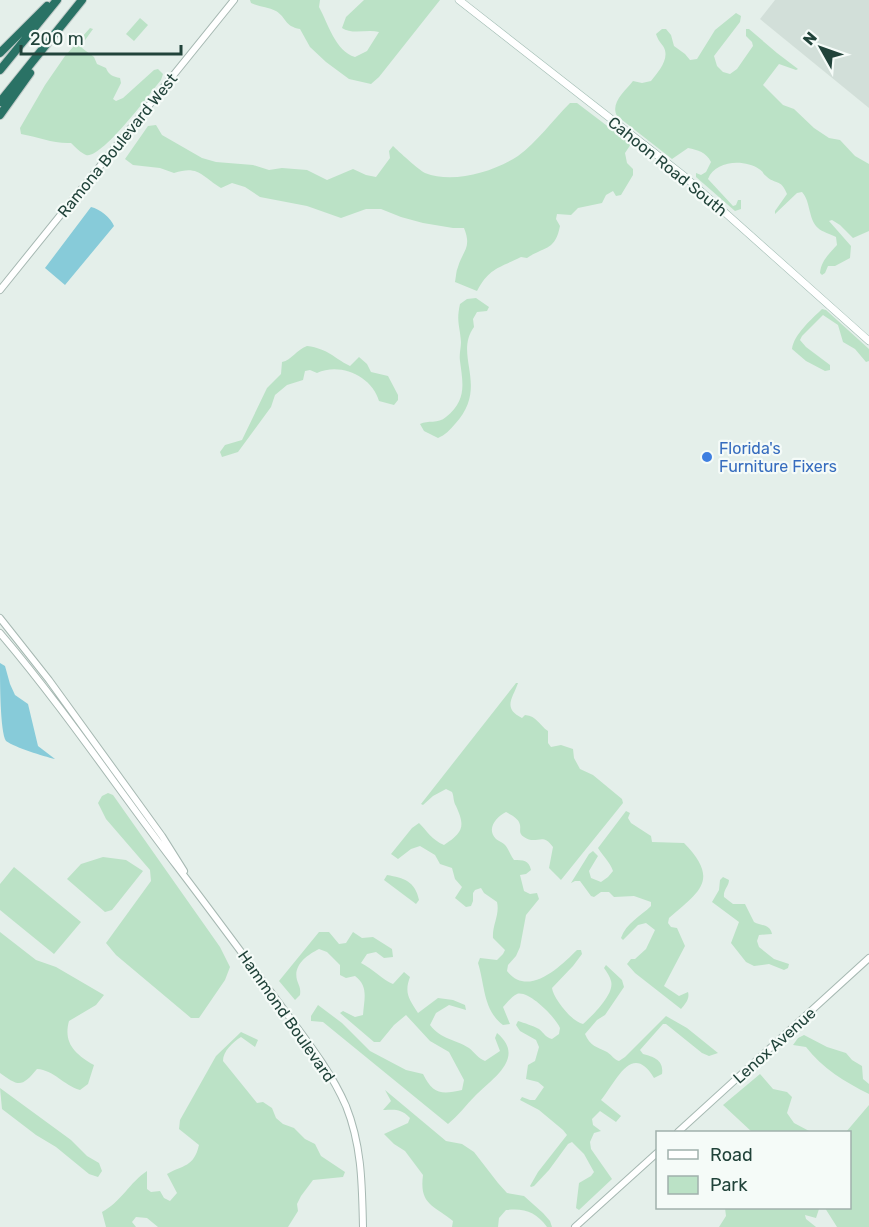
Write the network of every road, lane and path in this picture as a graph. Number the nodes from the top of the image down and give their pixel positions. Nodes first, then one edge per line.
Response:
1 (55, 0) edge
2 (82, 0) edge
3 (234, 0) edge
4 (459, 0) edge
5 (73, 11) junction
6 (0, 53) edge
7 (0, 70) edge
8 (0, 102) edge
9 (0, 115) edge
10 (0, 290) edge
11 (869, 341) edge
12 (0, 618) edge
13 (0, 633) edge
14 (193, 887) junction
15 (869, 958) edge
16 (679, 1131) edge
17 (656, 1153) edge
18 (363, 1227) edge
19 (575, 1227) edge

1 - 6 highway
1 - 7 highway
2 - 5 highway
3 - 10 street, Ramona Boulevard West
4 - 11 main road, Cahoon Road South
5 - 8 highway
5 - 9 highway
12 - 14 street, Hammond Boulevard
13 - 14 street, Hammond Boulevard
14 - 18 street, Hammond Boulevard
15 - 16 street, Lenox Avenue
17 - 19 street

